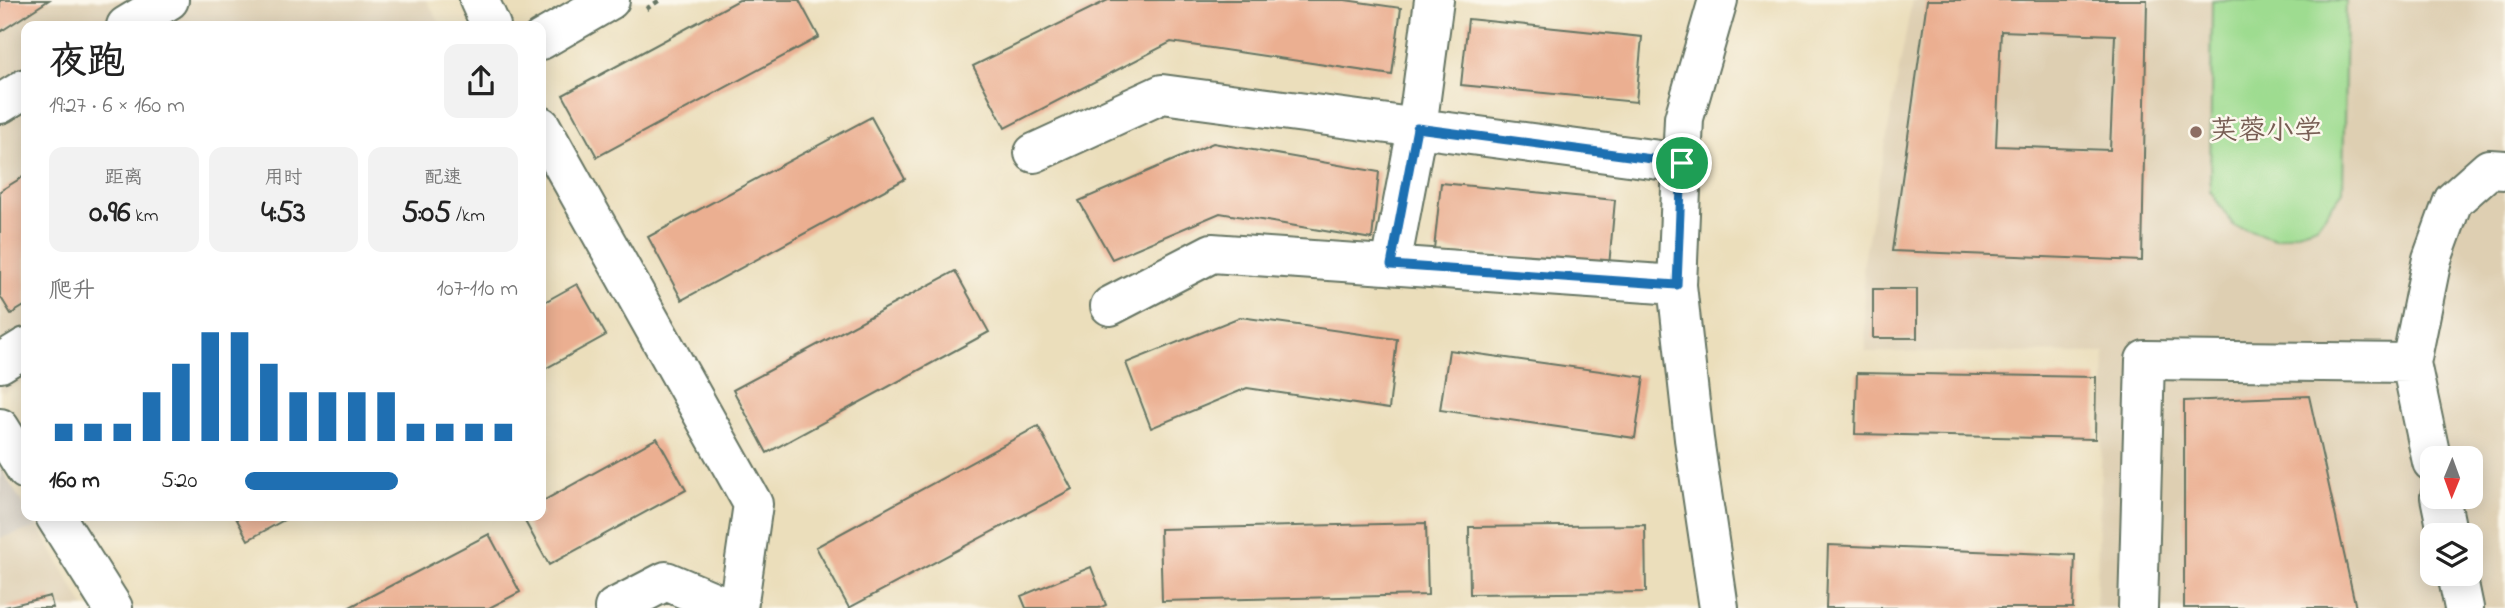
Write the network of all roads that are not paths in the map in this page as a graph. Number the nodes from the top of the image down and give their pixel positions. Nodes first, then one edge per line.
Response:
1 (169, 0) edge
2 (479, 0) edge
3 (610, 0) edge
4 (1434, 0) edge
5 (1718, 0) edge
6 (134, 21) edge
7 (489, 21) edge
8 (546, 37) edge
9 (21, 91) edge
10 (0, 104) edge
11 (1417, 128) junction
12 (546, 135) edge
13 (1034, 153) dead end
14 (1682, 163) junction
15 (2505, 170) edge
16 (1391, 265) junction
17 (1677, 285) junction
18 (1110, 306) dead end
19 (21, 350) edge
20 (0, 363) edge
21 (2411, 363) junction
22 (0, 428) edge
23 (2429, 446) edge
24 (21, 462) edge
25 (58, 521) edge
26 (2459, 586) edge
27 (113, 608) edge
28 (614, 608) edge
29 (730, 608) edge
30 (738, 608) edge
31 (1719, 608) edge
32 (2138, 608) edge
33 (2464, 608) edge

1 - 6 street
2 - 7 street
3 - 8 street
4 - 11 street
5 - 14 street
9 - 10 street
11 - 13 street
11 - 14 street
11 - 16 street
12 - 30 street
14 - 17 street
15 - 21 street
16 - 17 street
16 - 18 street
17 - 31 street
19 - 20 street
21 - 23 street
21 - 32 street
22 - 24 street
25 - 27 street
26 - 33 street
28 - 29 street

